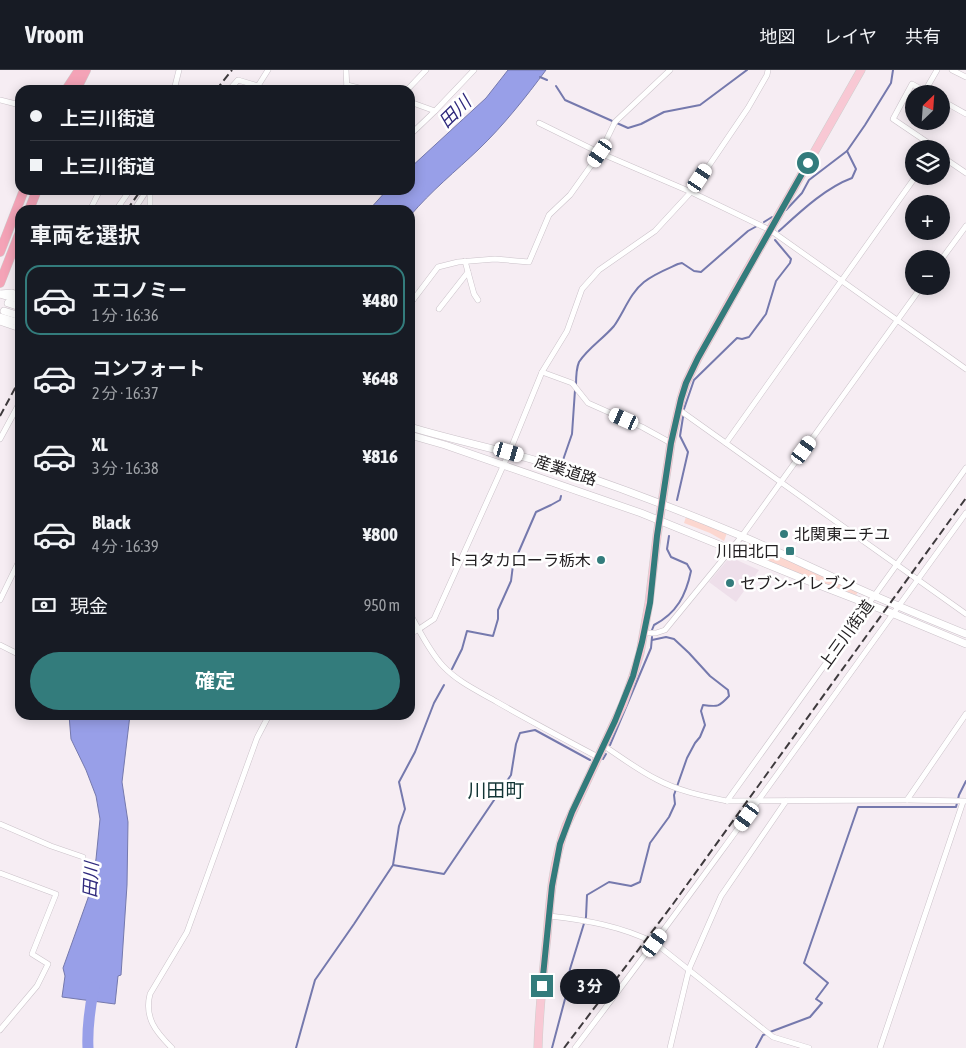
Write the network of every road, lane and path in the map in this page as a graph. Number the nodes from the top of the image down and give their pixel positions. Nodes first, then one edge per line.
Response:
1 (72, 70) edge
2 (78, 70) edge
3 (86, 70) edge
4 (180, 70) edge
5 (268, 70) edge
6 (346, 70) edge
7 (474, 70) edge
8 (670, 70) edge
9 (768, 70) edge
10 (860, 70) edge
11 (937, 70) edge
12 (952, 70) edge
13 (423, 71) edge
14 (966, 77) edge
15 (67, 85) edge
16 (68, 85) edge
17 (78, 85) edge
18 (176, 85) edge
19 (234, 85) edge
20 (255, 85) edge
21 (259, 85) edge
22 (347, 85) edge
23 (411, 85) edge
24 (931, 85) edge
25 (905, 96) edge
26 (0, 100) edge
27 (15, 104) edge
28 (415, 104) edge
29 (950, 105) edge
30 (435, 111) junction
31 (966, 114) edge
32 (539, 123) dead end
33 (905, 128) edge
34 (909, 130) edge
35 (415, 131) edge
36 (924, 140) edge
37 (600, 153) junction
38 (950, 162) edge
39 (966, 173) edge
40 (910, 185) edge
41 (691, 192) junction
42 (15, 213) edge
43 (966, 226) edge
44 (770, 230) junction
45 (15, 245) edge
46 (948, 250) edge
47 (0, 252) edge
48 (465, 261) junction
49 (468, 272) junction
50 (842, 280) junction
51 (0, 283) edge
52 (0, 293) edge
53 (15, 293) edge
54 (916, 295) edge
55 (415, 297) edge
56 (15, 298) edge
57 (478, 300) dead end
58 (8, 303) dead end
59 (15, 305) edge
60 (439, 309) dead end
61 (2, 314) edge
62 (15, 315) edge
63 (15, 320) edge
64 (898, 320) junction
65 (0, 322) edge
66 (15, 327) edge
67 (966, 369) edge
68 (542, 372) junction
69 (678, 409) junction
70 (15, 411) edge
71 (415, 428) edge
72 (415, 436) edge
73 (0, 439) edge
74 (671, 443) junction
75 (726, 443) junction
76 (509, 452) junction
77 (503, 466) junction
78 (966, 468) edge
79 (781, 482) junction
80 (662, 504) junction
81 (966, 513) edge
82 (660, 520) junction
83 (742, 536) junction
84 (732, 550) junction
85 (897, 564) junction
86 (15, 569) edge
87 (918, 579) junction
88 (874, 596) junction
89 (0, 600) edge
90 (868, 603) junction
91 (899, 606) junction
92 (894, 614) junction
93 (966, 614) edge
94 (415, 622) edge
95 (419, 629) junction
96 (415, 631) edge
97 (644, 632) junction
98 (966, 634) edge
99 (966, 644) edge
100 (0, 645) edge
101 (15, 652) edge
102 (966, 714) edge
103 (266, 720) edge
104 (604, 746) junction
105 (598, 757) junction
106 (727, 800) junction
107 (907, 800) junction
108 (759, 801) junction
109 (786, 801) junction
110 (965, 802) edge
111 (0, 824) edge
112 (83, 857) dead end
113 (0, 873) edge
114 (549, 916) junction
115 (655, 943) junction
116 (689, 969) junction
117 (0, 1030) edge
118 (172, 1048) edge
119 (538, 1048) edge
120 (575, 1048) edge
121 (670, 1048) edge
122 (809, 1048) edge
123 (880, 1048) edge

1 - 15 highway
2 - 16 highway
3 - 17 highway
4 - 18 street
5 - 21 street
6 - 22 street
7 - 30 street
8 - 37 street
9 - 41 street
10 - 44 main road
11 - 24 street
12 - 14 street
13 - 23 street
19 - 20 street
25 - 33 street
26 - 27 street
28 - 30 street
29 - 31 street
30 - 35 street
32 - 37 street
34 - 36 street
37 - 41 street
37 - 48 street
38 - 39 street
40 - 50 street
41 - 44 street
41 - 68 street
42 - 47 highway
43 - 46 street
44 - 50 street
44 - 69 main road
45 - 51 highway
48 - 49 street
48 - 55 street
49 - 57 street
49 - 60 street
50 - 64 street
50 - 75 street
52 - 53 street
52 - 56 street
54 - 64 street
58 - 59 street
61 - 62 street
61 - 63 street
64 - 67 street
64 - 79 street
65 - 66 street
68 - 74 street
68 - 76 street
69 - 74 main road
69 - 75 street
70 - 73 street
71 - 76 street, 産業道路
72 - 77 street, 産業道路
74 - 80 main road
75 - 79 street
76 - 77 street
76 - 80 street, 産業道路
77 - 82 street, 産業道路
77 - 95 street
78 - 85 street, 上三川街道
79 - 83 street
79 - 85 street
80 - 82 main road
80 - 83 street, 産業道路
81 - 87 street
82 - 84 street, 産業道路
82 - 97 main road
83 - 84 street
83 - 88 street, 産業道路
84 - 90 street, 産業道路
84 - 97 street
85 - 87 street
85 - 88 street, 上三川街道
86 - 89 street
87 - 91 street
87 - 93 street
88 - 90 street, 上三川街道
88 - 91 street, 産業道路
90 - 92 street, 産業道路
90 - 106 street, 上三川街道
91 - 92 street
91 - 98 street, 産業道路
92 - 99 street, 産業道路
92 - 108 street
94 - 95 street
95 - 96 street
95 - 105 street
97 - 104 main road
100 - 101 street
102 - 107 street
103 - 118 street
104 - 105 main road
104 - 106 street
105 - 114 main road
106 - 108 street
107 - 109 street
107 - 110 street
108 - 109 street
108 - 115 street
109 - 116 street
110 - 123 street
111 - 112 street
113 - 117 street
114 - 115 street
114 - 119 main road
115 - 116 street
115 - 120 street
116 - 121 street
116 - 122 street

